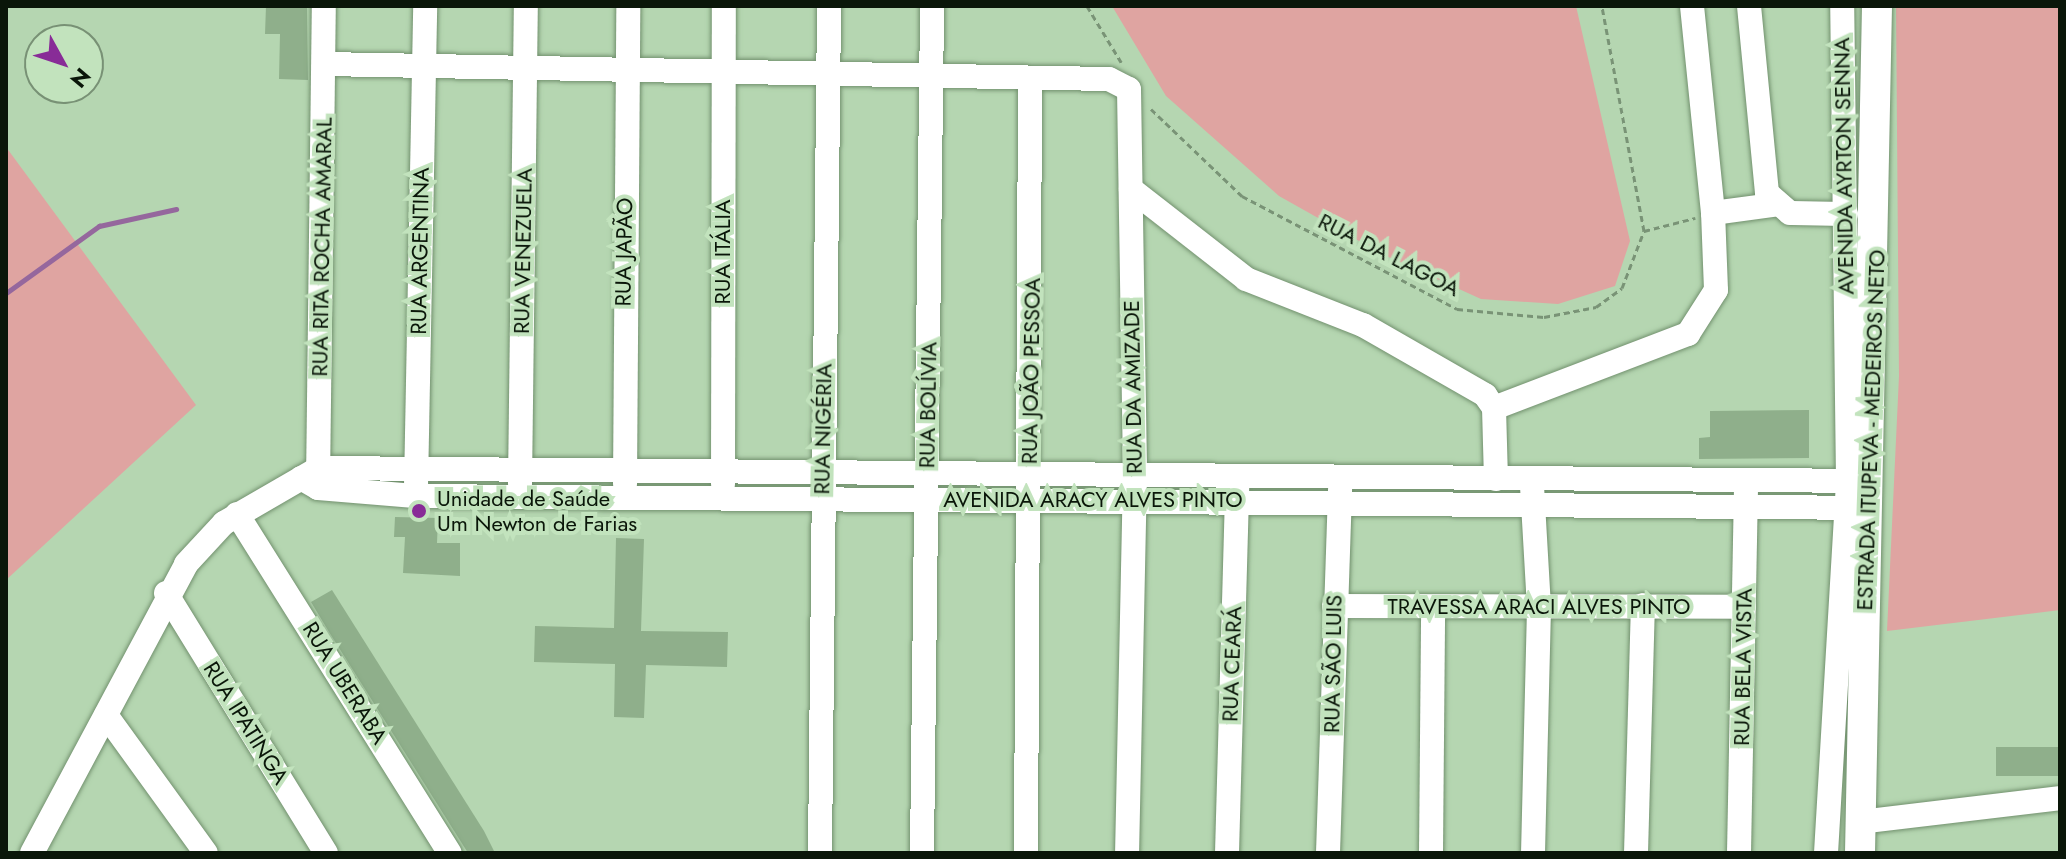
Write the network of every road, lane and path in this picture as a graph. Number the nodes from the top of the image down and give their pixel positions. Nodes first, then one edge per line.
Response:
1 (324, 6) edge
2 (425, 6) edge
3 (526, 6) edge
4 (628, 6) edge
5 (724, 6) edge
6 (829, 6) edge
7 (932, 6) edge
8 (1087, 6) edge
9 (1602, 6) edge
10 (1692, 6) edge
11 (1749, 6) edge
12 (1842, 6) edge
13 (1877, 6) edge
14 (325, 64) junction
15 (425, 65) junction
16 (525, 69) junction
17 (628, 71) junction
18 (723, 71) junction
19 (934, 76) junction
20 (1118, 76) junction
21 (827, 77) junction
22 (1030, 80) junction
23 (1144, 98) dead end
24 (1131, 189) junction
25 (1773, 205) junction
26 (1713, 213) junction
27 (1846, 214) junction
28 (1644, 231) junction
29 (1494, 408) junction
30 (417, 470) junction
31 (521, 470) junction
32 (723, 470) junction
33 (625, 471) junction
34 (822, 473) junction
35 (1030, 473) junction
36 (927, 474) junction
37 (1135, 474) junction
38 (313, 478) junction
39 (1496, 479) junction
40 (1745, 481) junction
41 (1237, 487) junction
42 (1340, 488) junction
43 (1533, 491) junction
44 (1858, 494) junction
45 (415, 496) junction
46 (520, 497) junction
47 (625, 498) junction
48 (723, 498) junction
49 (925, 501) junction
50 (1135, 501) junction
51 (822, 502) junction
52 (1029, 502) junction
53 (1747, 508) junction
54 (237, 514) junction
55 (166, 593) junction
56 (1643, 605) junction
57 (1334, 606) junction
58 (1744, 607) junction
59 (1539, 608) junction
60 (1433, 609) junction
61 (106, 715) junction
62 (2060, 798) edge
63 (1860, 822) junction
64 (32, 853) edge
65 (206, 853) edge
66 (326, 853) edge
67 (450, 853) edge
68 (820, 853) edge
69 (922, 853) edge
70 (1026, 853) edge
71 (1127, 853) edge
72 (1227, 853) edge
73 (1328, 853) edge
74 (1431, 853) edge
75 (1533, 853) edge
76 (1636, 853) edge
77 (1739, 853) edge
78 (1826, 853) edge
79 (1860, 853) edge

1 - 14 street, RUA RITA ROCHA AMARAL
2 - 15 street, RUA ARGENTINA
3 - 16 street, RUA VENEZUELA
4 - 17 street, RUA JAPÃO
5 - 18 street, RUA ITÁLIA
6 - 21 street, RUA NIGÉRIA
7 - 19 street, RUA BOLÍVIA
8 - 20 path
9 - 28 path
10 - 26 street
11 - 25 street
12 - 27 street, AVENIDA AYRTON SENNA
13 - 44 main road, ESTRADA ITUPEVA - MEDEIROS NETO
14 - 15 street
14 - 38 street, RUA RITA ROCHA AMARAL
15 - 16 street
15 - 30 street, RUA ARGENTINA
16 - 17 street
16 - 31 street, RUA VENEZUELA
17 - 18 street
17 - 33 street, RUA JAPÃO
18 - 21 street
18 - 32 street, RUA ITÁLIA
19 - 21 street
19 - 22 street
19 - 36 street, RUA BOLÍVIA
20 - 22 street
20 - 24 street, RUA DA AMIZADE
21 - 34 street, RUA NIGÉRIA
22 - 35 street, RUA JOÃO PESSOA
23 - 28 path, RUA DA LAGOA
24 - 29 street
24 - 37 street, RUA DA AMIZADE
25 - 26 street
25 - 27 street
26 - 28 path
26 - 29 street
27 - 44 street, AVENIDA AYRTON SENNA
29 - 39 street
30 - 31 street, AVENIDA ARACY ALVES PINTO
30 - 38 street, AVENIDA ARACY ALVES PINTO
30 - 45 street, RUA ARGENTINA
31 - 33 street, AVENIDA ARACY ALVES PINTO
31 - 46 street, RUA VENEZUELA
32 - 33 street, AVENIDA ARACY ALVES PINTO
32 - 34 street, AVENIDA ARACY ALVES PINTO
32 - 48 street, RUA ITÁLIA
33 - 47 street, RUA JAPÃO
34 - 36 street, AVENIDA ARACY ALVES PINTO
34 - 51 street, RUA NIGÉRIA
35 - 36 street, AVENIDA ARACY ALVES PINTO
35 - 37 street, AVENIDA ARACY ALVES PINTO
35 - 52 street, RUA JOÃO PESSOA
36 - 49 street, RUA BOLÍVIA
37 - 41 street, AVENIDA ARACY ALVES PINTO
37 - 50 street, RUA DA AMIZADE
38 - 45 street, AVENIDA ARACY ALVES PINTO
38 - 54 street
39 - 42 street, AVENIDA ARACY ALVES PINTO
39 - 43 street, AVENIDA ARACY ALVES PINTO
40 - 43 street, AVENIDA ARACY ALVES PINTO
40 - 44 street, AVENIDA ARACY ALVES PINTO
40 - 53 street, RUA BELA VISTA
41 - 42 street, AVENIDA ARACY ALVES PINTO
41 - 50 street, AVENIDA ARACY ALVES PINTO
41 - 72 street, RUA CEARÁ
42 - 43 street, AVENIDA ARACY ALVES PINTO
42 - 57 street, RUA SÃO LUIS
43 - 53 street, AVENIDA ARACY ALVES PINTO
43 - 59 street
44 - 53 street, AVENIDA ARACY ALVES PINTO
44 - 63 main road, ESTRADA ITUPEVA - MEDEIROS NETO
44 - 78 street, AVENIDA AYRTON SENNA
45 - 46 street, AVENIDA ARACY ALVES PINTO
46 - 47 street, AVENIDA ARACY ALVES PINTO
47 - 48 street, AVENIDA ARACY ALVES PINTO
48 - 51 street, AVENIDA ARACY ALVES PINTO
49 - 51 street, AVENIDA ARACY ALVES PINTO
49 - 52 street, AVENIDA ARACY ALVES PINTO
49 - 69 street, RUA BOLÍVIA
50 - 52 street, AVENIDA ARACY ALVES PINTO
50 - 71 street, RUA DA AMIZADE
51 - 68 street, RUA NIGÉRIA
52 - 70 street, RUA JOÃO PESSOA
53 - 58 street, RUA BELA VISTA
54 - 55 street
54 - 67 street, RUA UBERABA
55 - 61 street
55 - 66 street, RUA IPATINGA
56 - 58 street, TRAVESSA ARACI ALVES PINTO
56 - 59 street, TRAVESSA ARACI ALVES PINTO
56 - 76 street
57 - 60 street, TRAVESSA ARACI ALVES PINTO
57 - 73 street, RUA SÃO LUIS
58 - 77 street, RUA BELA VISTA
59 - 60 street, TRAVESSA ARACI ALVES PINTO
59 - 75 street
60 - 74 street
61 - 64 street
61 - 65 street
62 - 63 street
63 - 79 main road, ESTRADA ITUPEVA - MEDEIROS NETO

